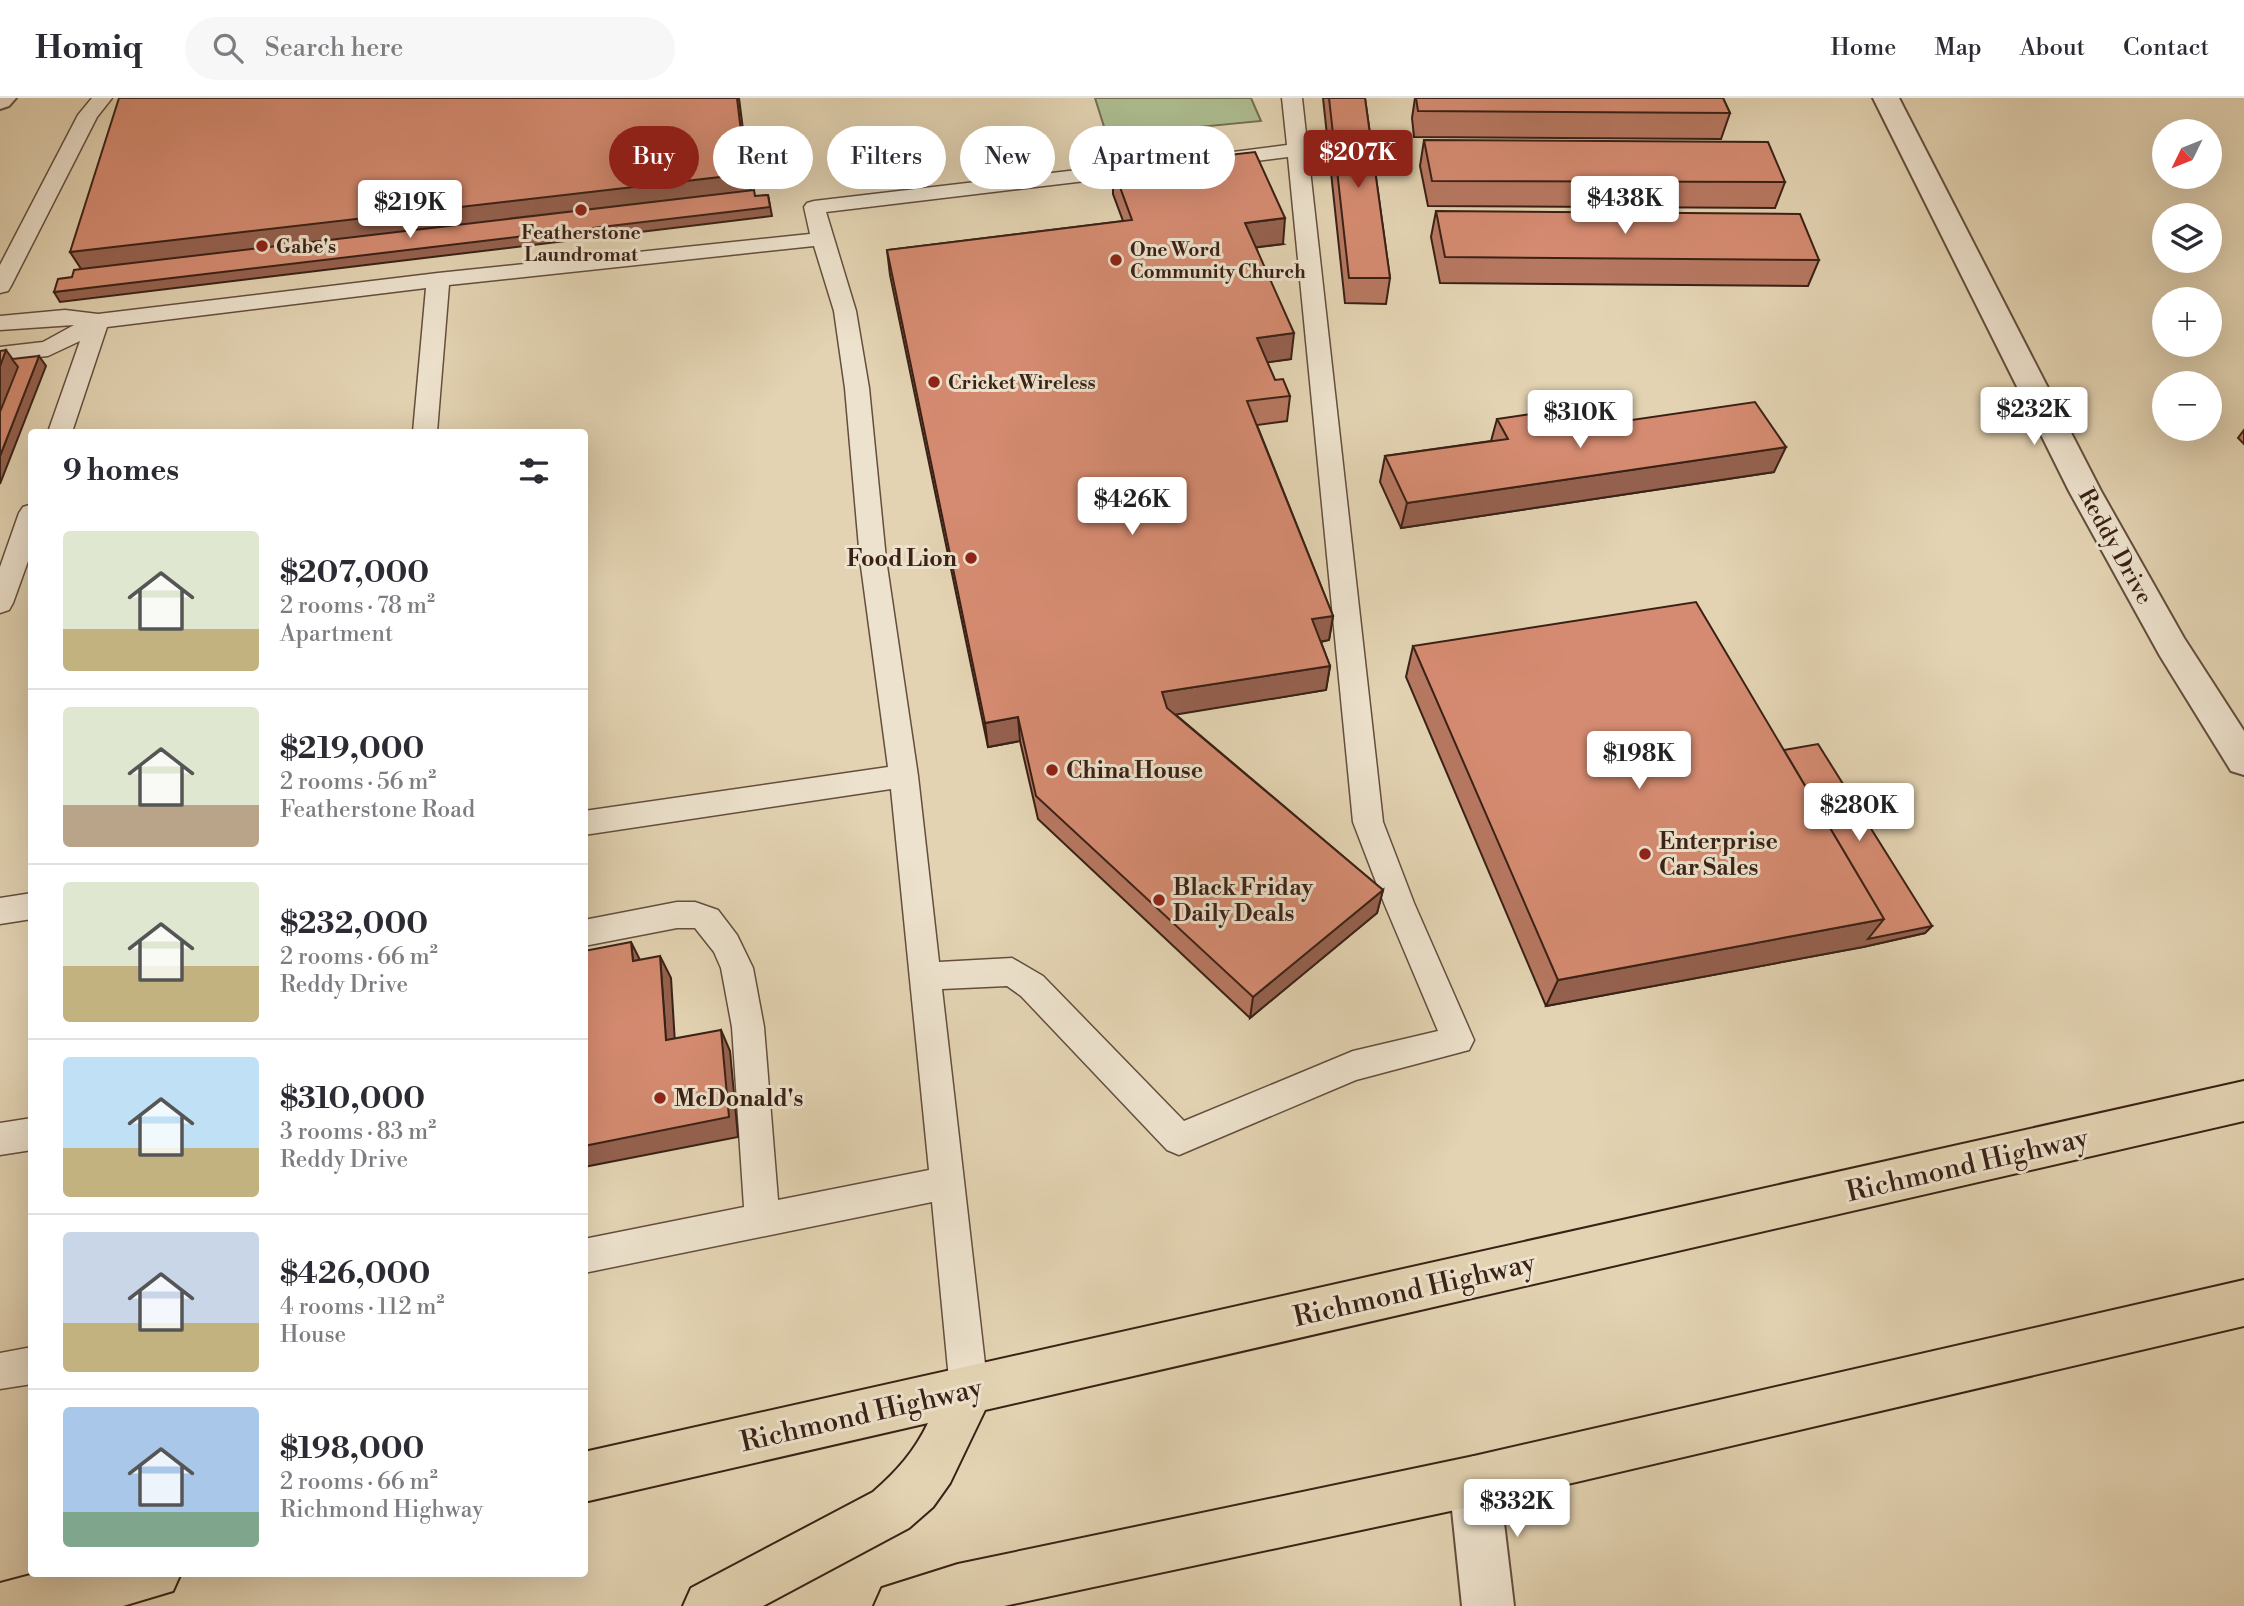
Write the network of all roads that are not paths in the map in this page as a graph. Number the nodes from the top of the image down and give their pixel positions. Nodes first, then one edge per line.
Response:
1 (102, 98) edge
2 (1292, 98) edge
3 (1886, 98) edge
4 (1295, 150) junction
5 (822, 239) junction
6 (439, 280) junction
7 (0, 286) edge
8 (98, 321) junction
9 (0, 323) edge
10 (0, 354) edge
11 (61, 429) edge
12 (425, 429) edge
13 (28, 524) edge
14 (0, 603) edge
15 (2244, 761) edge
16 (904, 776) junction
17 (588, 822) edge
18 (28, 907) edge
19 (0, 911) edge
20 (588, 932) edge
21 (925, 976) junction
22 (2244, 1101) edge
23 (28, 1135) edge
24 (0, 1139) edge
25 (948, 1182) junction
26 (762, 1221) junction
27 (588, 1255) edge
28 (2244, 1303) edge
29 (28, 1366) edge
30 (0, 1371) edge
31 (969, 1390) junction
32 (588, 1476) edge
33 (1474, 1481) junction
34 (137, 1577) edge
35 (8, 1606) edge
36 (709, 1606) edge
37 (900, 1606) edge
38 (1488, 1606) edge

1 - 7 lane
2 - 4 lane
3 - 15 street, Reddy Drive
4 - 5 lane
4 - 21 lane
5 - 6 lane
5 - 16 lane
6 - 8 lane
6 - 12 lane
8 - 9 lane
8 - 10 lane
8 - 11 lane
13 - 14 lane
16 - 17 lane
16 - 21 lane
18 - 19 lane
20 - 26 lane
21 - 25 lane
22 - 31 main road, Richmond Highway
23 - 24 lane
25 - 26 lane
25 - 31 lane
26 - 27 lane
28 - 33 main road
29 - 30 lane
31 - 32 main road, Richmond Highway
31 - 36 main road
33 - 37 main road
33 - 38 street
34 - 35 main road

